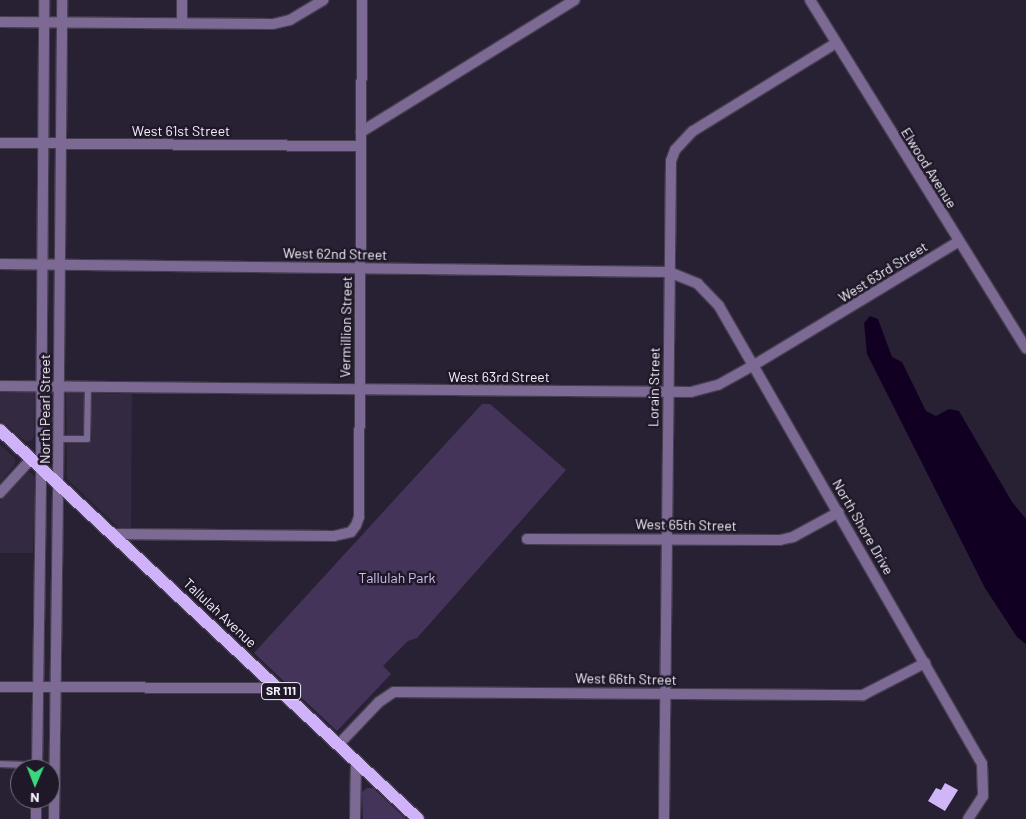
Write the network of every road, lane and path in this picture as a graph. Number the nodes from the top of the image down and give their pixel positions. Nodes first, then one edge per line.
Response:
1 (44, 0) edge
2 (62, 0) edge
3 (182, 0) edge
4 (323, 0) edge
5 (362, 0) edge
6 (575, 0) edge
7 (810, 0) edge
8 (0, 22) edge
9 (43, 22) junction
10 (62, 22) junction
11 (182, 22) junction
12 (836, 43) junction
13 (361, 132) junction
14 (0, 143) edge
15 (43, 144) junction
16 (61, 144) junction
17 (361, 146) junction
18 (958, 242) junction
19 (0, 264) edge
20 (42, 265) junction
21 (60, 265) junction
22 (360, 268) junction
23 (669, 272) junction
24 (1026, 350) edge
25 (754, 365) junction
26 (0, 386) edge
27 (41, 387) junction
28 (59, 387) junction
29 (88, 387) junction
30 (359, 390) junction
31 (668, 392) junction
32 (0, 430) edge
33 (58, 439) junction
34 (36, 463) junction
35 (58, 484) junction
36 (0, 493) edge
37 (838, 512) junction
38 (112, 534) junction
39 (666, 538) junction
40 (527, 539) dead end
41 (925, 663) junction
42 (0, 687) edge
43 (38, 687) junction
44 (56, 687) junction
45 (278, 688) junction
46 (665, 693) junction
47 (338, 744) junction
48 (37, 759) edge
49 (356, 761) junction
50 (54, 819) edge
51 (355, 819) edge
52 (418, 819) edge
53 (664, 819) edge
54 (968, 819) edge

1 - 9 street, North Pearl Street
2 - 10 street, North Pearl Street
3 - 11 street
4 - 11 street
5 - 13 street, Vermillion Street
6 - 13 street
7 - 12 street, Elwood Avenue
8 - 9 street
9 - 10 street
9 - 15 street, North Pearl Street
10 - 11 street
10 - 16 street, North Pearl Street
12 - 18 street, Elwood Avenue
12 - 23 street, Lorain Street
13 - 17 street, Vermillion Street
14 - 15 street, West 61st Street
15 - 16 street, West 61st Street
15 - 20 street, North Pearl Street
16 - 17 street, West 61st Street
16 - 21 street, North Pearl Street
17 - 22 street, Vermillion Street
18 - 24 street, Elwood Avenue
18 - 25 street, West 63rd Street
19 - 20 street, West 62nd Street
20 - 21 street, West 62nd Street
20 - 27 street, North Pearl Street
21 - 22 street, West 62nd Street
21 - 28 street, North Pearl Street
22 - 23 street, West 62nd Street
22 - 30 street, Vermillion Street
23 - 25 street, North Shore Drive
23 - 31 street, Lorain Street
25 - 31 street, West 63rd Street
25 - 37 street, North Shore Drive
26 - 27 street, West 63rd Street
27 - 28 street, West 63rd Street
27 - 34 street, North Pearl Street
28 - 29 street, West 63rd Street
28 - 33 street, North Pearl Street
29 - 30 street, West 63rd Street
29 - 33 lane
30 - 31 street, West 63rd Street
30 - 38 street, Vermillion Street
31 - 39 street, Lorain Street
32 - 34 main road, Tallulah Avenue / SR 111
33 - 35 street, North Pearl Street
34 - 35 main road, Tallulah Avenue / SR 111
34 - 36 street
34 - 43 street, North Pearl Street
35 - 38 main road, Tallulah Avenue / SR 111
35 - 44 street, North Pearl Street
37 - 39 street, West 65th Street
37 - 41 street, North Shore Drive
38 - 45 main road, Tallulah Avenue / SR 111
39 - 40 street, West 65th Street
39 - 46 street, Lorain Street
41 - 46 street, West 66th Street
41 - 54 street, North Shore Drive
42 - 43 street
43 - 44 street
43 - 48 street, North Pearl Street
44 - 45 street
44 - 50 street, North Pearl Street
45 - 47 main road, Tallulah Avenue / SR 111
46 - 47 street, West 66th Street
46 - 53 street, Lorain Street
47 - 49 main road, Tallulah Avenue / SR 111
49 - 51 street
49 - 52 main road, Tallulah Avenue / SR 111

